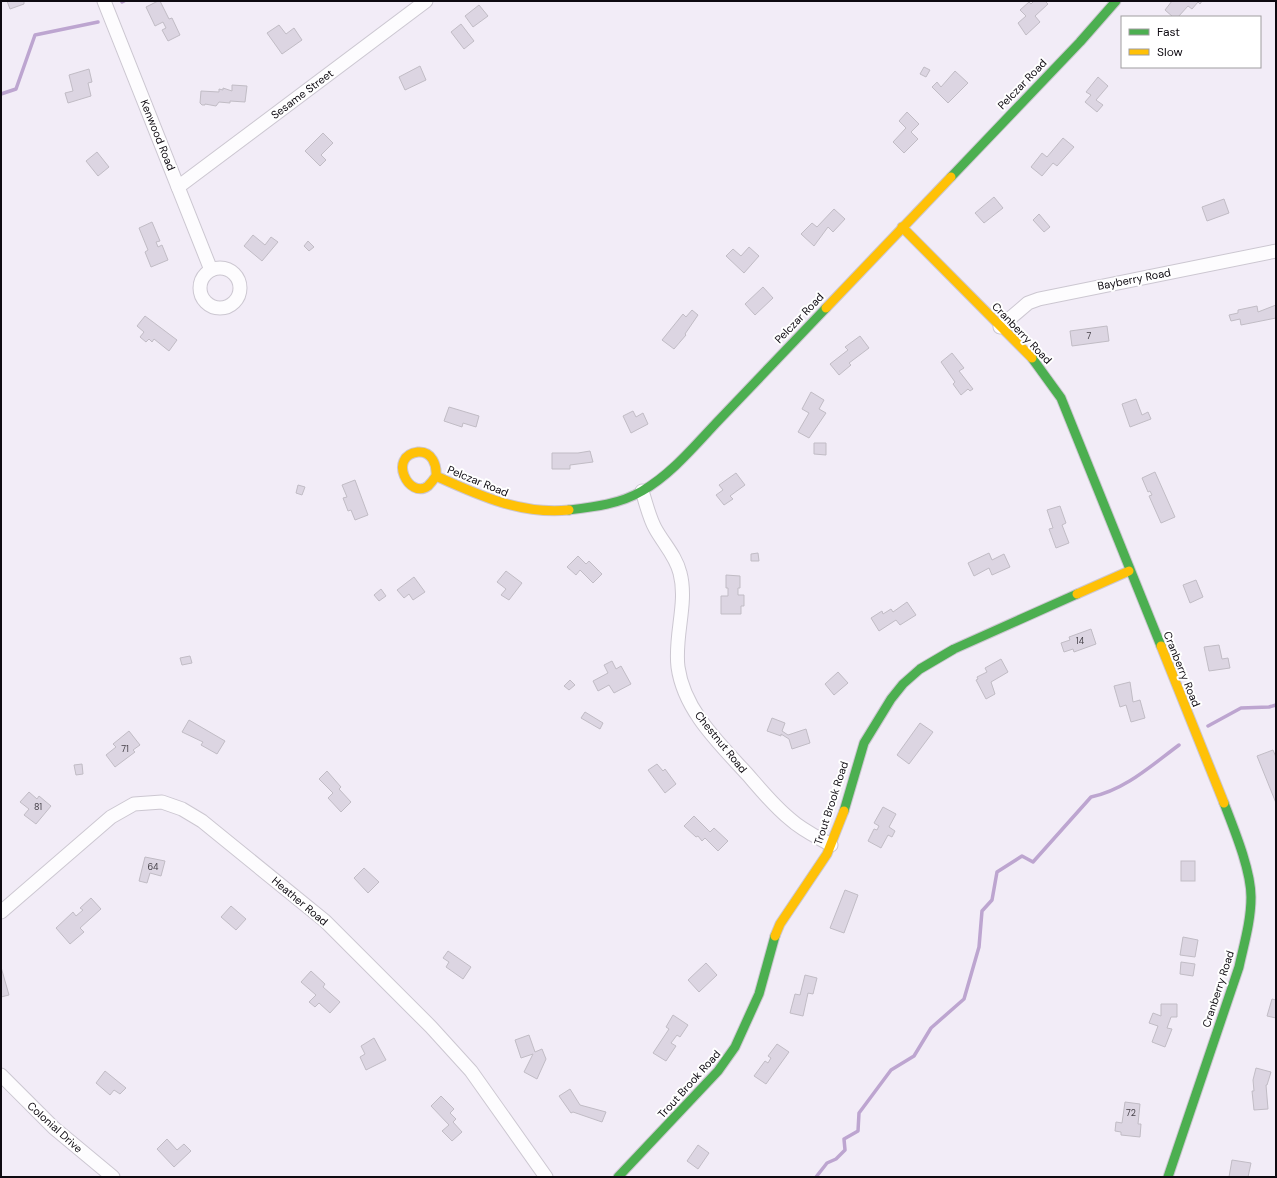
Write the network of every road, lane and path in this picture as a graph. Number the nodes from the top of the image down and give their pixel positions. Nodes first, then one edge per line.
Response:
1 (104, 1) edge
2 (426, 1) edge
3 (1116, 1) edge
4 (178, 187) junction
5 (902, 227) junction
6 (1276, 251) edge
7 (211, 270) dead end
8 (1000, 327) junction
9 (436, 476) dead end
10 (642, 491) junction
11 (1129, 571) junction
12 (831, 845) junction
13 (1, 912) edge
14 (1, 1074) edge
15 (112, 1177) edge
16 (546, 1177) edge
17 (618, 1177) edge
18 (1168, 1177) edge

1 - 4 street, Kenwood Road
2 - 4 street, Sesame Street
3 - 5 street, Pelczar Road
4 - 7 street, Kenwood Road
5 - 8 street, Cranberry Road
5 - 10 street, Pelczar Road
6 - 8 street, Bayberry Road
8 - 11 street, Cranberry Road
9 - 10 street, Pelczar Road
10 - 12 street, Chestnut Road
11 - 12 street, Trout Brook Road
11 - 18 street, Cranberry Road
12 - 17 street, Trout Brook Road
13 - 16 street, Heather Road
14 - 15 street, Colonial Drive

